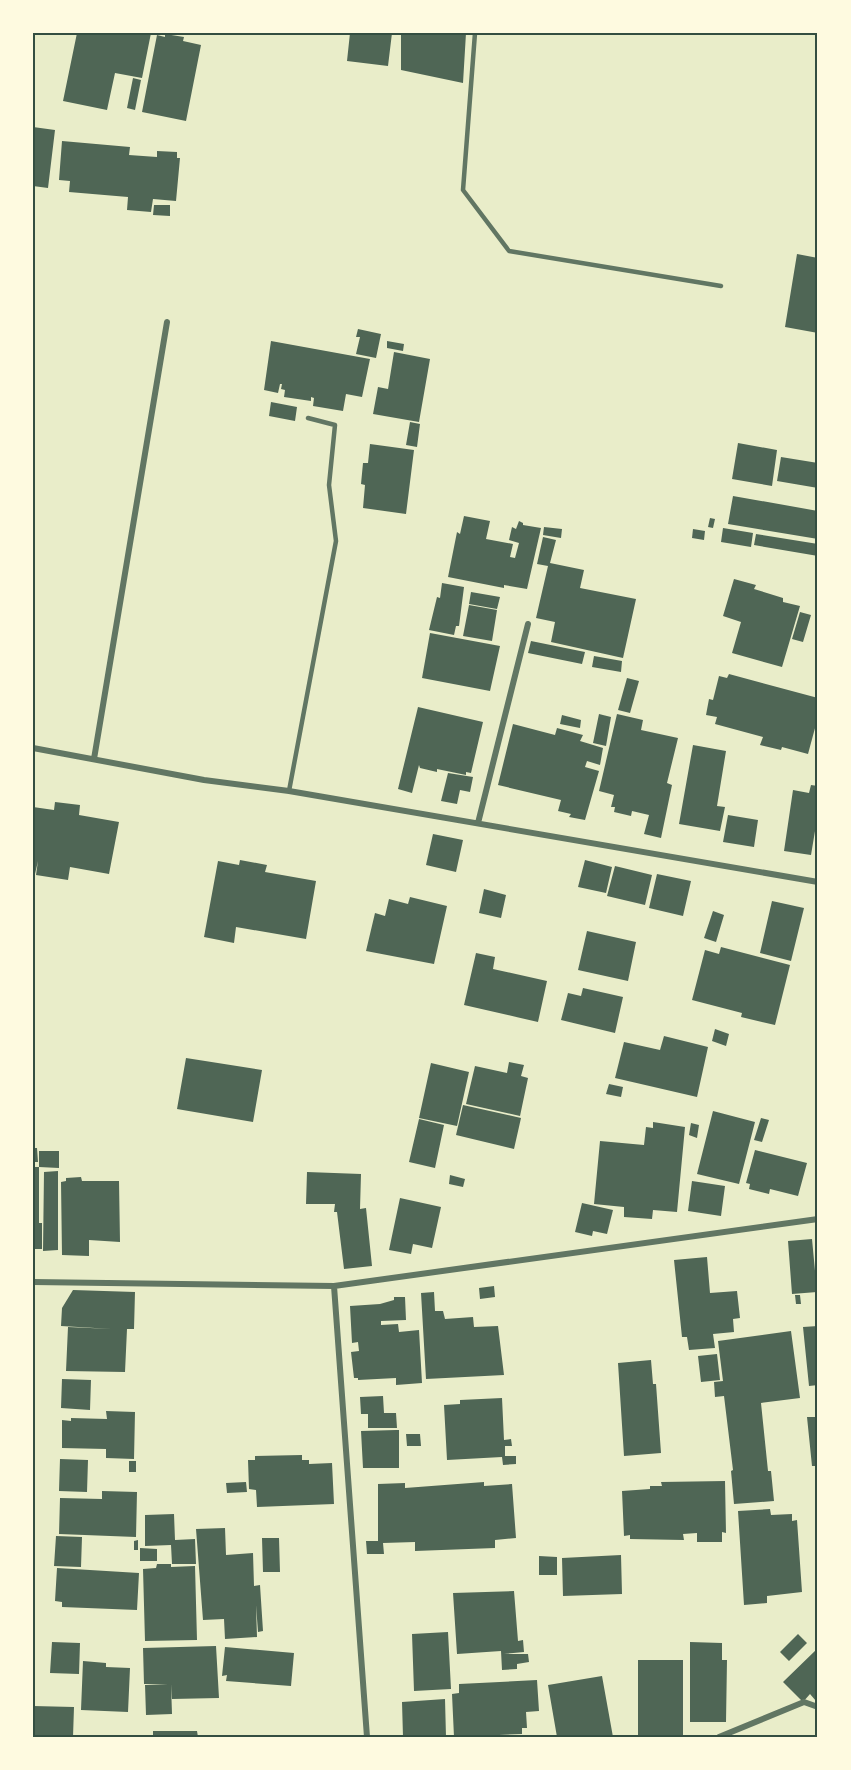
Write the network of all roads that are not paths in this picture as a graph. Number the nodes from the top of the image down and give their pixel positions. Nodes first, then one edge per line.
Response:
1 (475, 33) edge
2 (721, 286) dead end
3 (167, 322) dead end
4 (308, 418) dead end
5 (528, 624) dead end
6 (33, 748) edge
7 (94, 759) junction
8 (289, 791) junction
9 (478, 824) junction
10 (818, 882) edge
11 (818, 1219) edge
12 (33, 1282) edge
13 (334, 1286) junction
14 (818, 1707) edge
15 (367, 1737) edge
16 (719, 1737) edge

1 - 2 lane
3 - 7 street
4 - 8 lane
5 - 9 street
6 - 7 street
7 - 8 street
8 - 9 street
9 - 10 street
11 - 13 street
12 - 13 street
13 - 15 street
14 - 16 street

